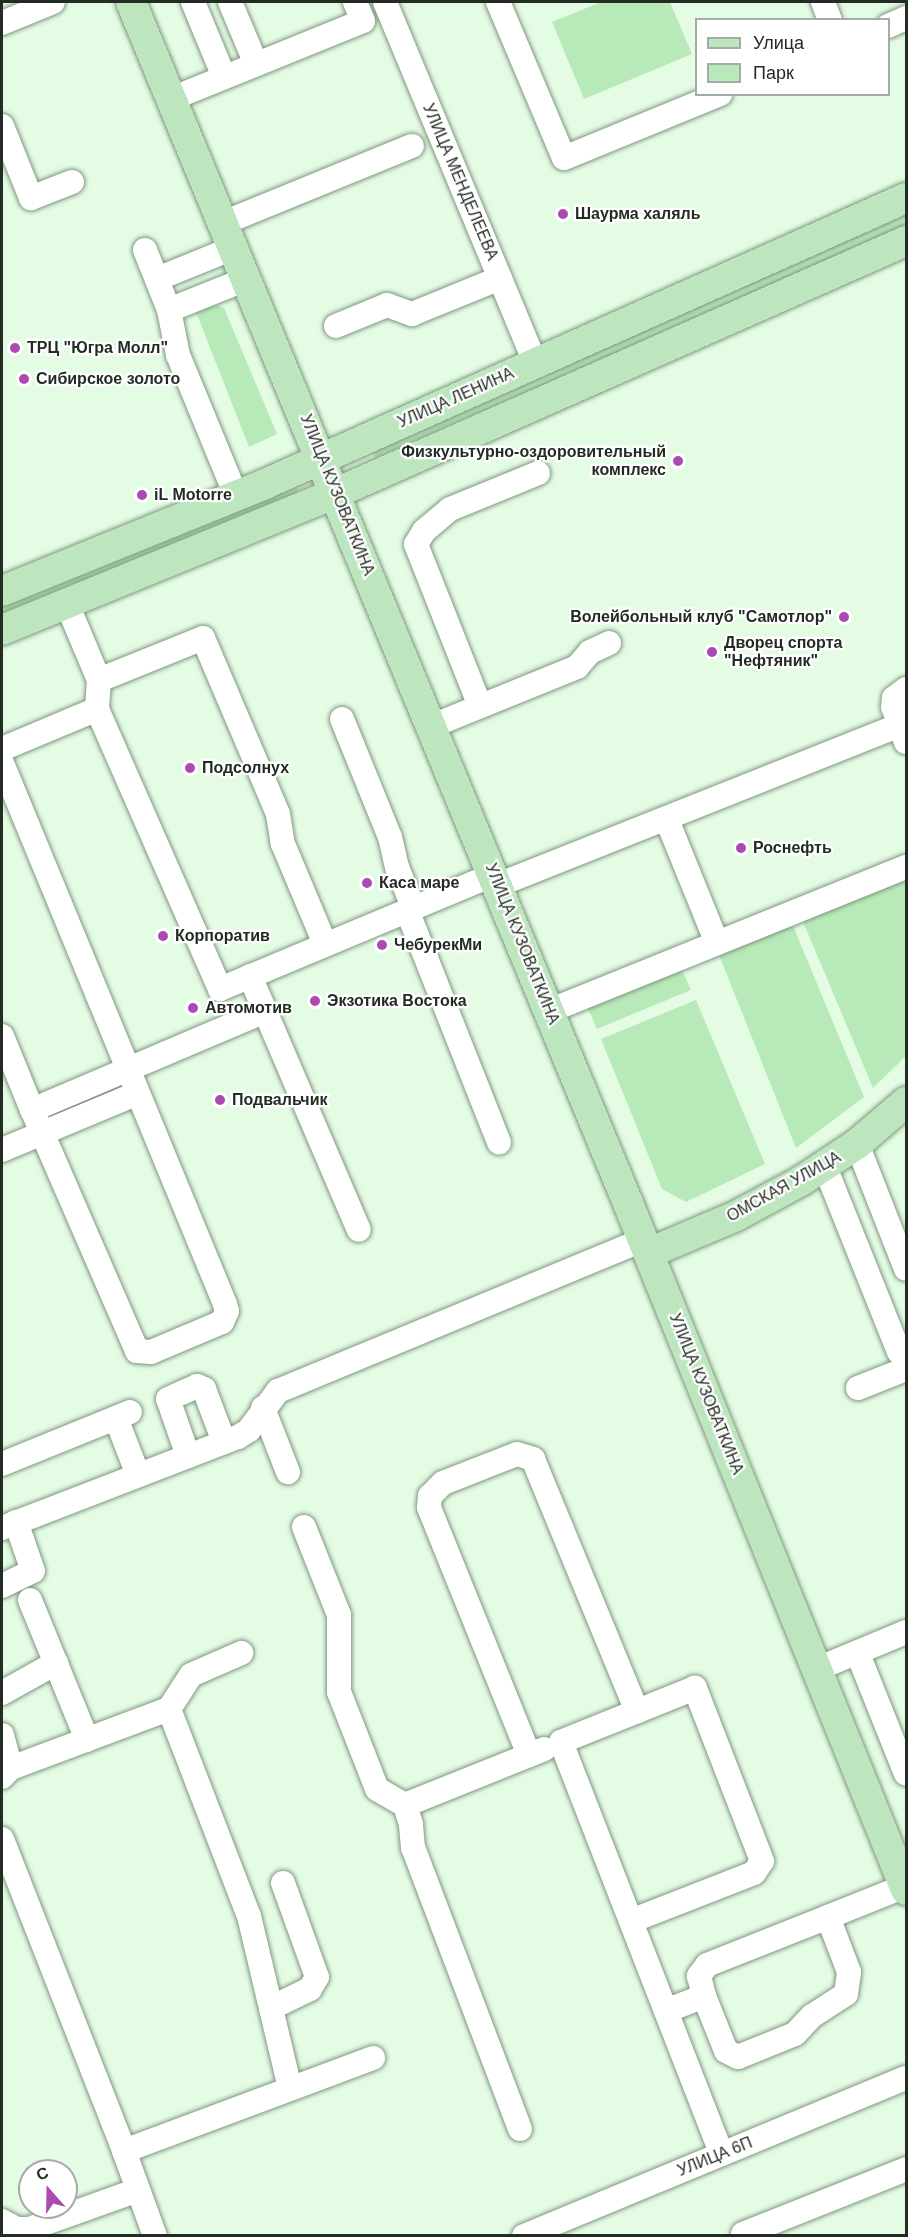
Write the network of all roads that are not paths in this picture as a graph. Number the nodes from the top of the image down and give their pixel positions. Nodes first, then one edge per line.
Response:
1 (53, 2) edge
2 (131, 2) edge
3 (193, 2) edge
4 (230, 2) edge
5 (498, 2) edge
6 (823, 2) edge
7 (388, 8) edge
8 (359, 11) edge
9 (829, 18) edge
10 (906, 18) edge
11 (2, 23) edge
12 (890, 25) edge
13 (256, 64) junction
14 (224, 77) junction
15 (715, 96) edge
16 (171, 99) junction
17 (2, 126) edge
18 (412, 147) dead end
19 (72, 182) dead end
20 (906, 198) edge
21 (228, 235) junction
22 (906, 241) edge
23 (145, 250) dead end
24 (500, 278) junction
25 (157, 279) junction
26 (246, 279) junction
27 (169, 310) junction
28 (336, 326) dead end
29 (535, 362) junction
30 (322, 458) junction
31 (538, 473) dead end
32 (336, 493) junction
33 (236, 496) junction
34 (2, 591) edge
35 (67, 604) junction
36 (2, 630) edge
37 (609, 643) dead end
38 (99, 680) junction
39 (906, 689) edge
40 (480, 706) junction
41 (97, 709) junction
42 (342, 719) dead end
43 (432, 726) junction
44 (903, 733) edge
45 (2, 748) edge
46 (2, 763) edge
47 (668, 820) junction
48 (906, 867) edge
49 (495, 880) junction
50 (410, 909) junction
51 (325, 944) junction
52 (717, 944) junction
53 (250, 976) junction
54 (220, 989) junction
55 (265, 1011) junction
56 (549, 1011) junction
57 (221, 1030) junction
58 (2, 1036) edge
59 (128, 1070) junction
60 (138, 1093) junction
61 (906, 1102) edge
62 (32, 1110) junction
63 (42, 1133) junction
64 (499, 1142) dead end
65 (857, 1144) junction
66 (2, 1150) edge
67 (825, 1167) junction
68 (359, 1230) dead end
69 (646, 1246) junction
70 (906, 1269) edge
71 (903, 1360) edge
72 (858, 1388) dead end
73 (263, 1408) junction
74 (224, 1442) junction
75 (188, 1456) junction
76 (2, 1464) edge
77 (288, 1472) dead end
78 (138, 1475) junction
79 (9, 1525) edge
80 (304, 1527) dead end
81 (2, 1586) edge
82 (30, 1600) dead end
83 (906, 1632) edge
84 (906, 1645) edge
85 (241, 1653) dead end
86 (56, 1663) junction
87 (862, 1664) junction
88 (820, 1675) junction
89 (2, 1693) edge
90 (169, 1710) junction
91 (637, 1711) junction
92 (2, 1735) edge
93 (87, 1740) junction
94 (561, 1742) junction
95 (529, 1755) junction
96 (6, 1773) edge
97 (906, 1774) edge
98 (405, 1805) junction
99 (2, 1839) edge
100 (283, 1883) dead end
101 (906, 1888) edge
102 (828, 1917) junction
103 (631, 1920) junction
104 (704, 1996) junction
105 (271, 2008) junction
106 (666, 2011) junction
107 (373, 2058) dead end
108 (906, 2078) edge
109 (290, 2088) junction
110 (520, 2129) dead end
111 (124, 2151) junction
112 (722, 2154) junction
113 (906, 2169) edge
114 (138, 2190) junction
115 (2, 2221) edge
116 (743, 2234) edge
117 (155, 2235) edge
118 (524, 2235) edge

1 - 11 street
2 - 16 main road, УЛИЦА КУЗОВАТКИНА
3 - 14 street
4 - 13 street
5 - 15 street
6 - 9 street
7 - 8 street
7 - 24 street, УЛИЦА МЕНДЕЛЕЕВА
8 - 13 street
10 - 12 street
13 - 14 street
14 - 16 street
16 - 21 main road, УЛИЦА КУЗОВАТКИНА
17 - 19 street
18 - 21 street
20 - 29 main road, УЛИЦА ЛЕНИНА
21 - 25 street
21 - 26 main road, УЛИЦА КУЗОВАТКИНА
22 - 32 main road
23 - 25 street
24 - 28 street
24 - 29 street, УЛИЦА МЕНДЕЛЕЕВА
25 - 27 street
26 - 27 street
26 - 30 main road, УЛИЦА КУЗОВАТКИНА
27 - 33 street
29 - 30 main road, УЛИЦА ЛЕНИНА
30 - 32 main road, УЛИЦА КУЗОВАТКИНА
30 - 33 main road, УЛИЦА ЛЕНИНА
31 - 40 street
32 - 35 main road
32 - 43 main road, УЛИЦА КУЗОВАТКИНА
33 - 34 main road, УЛИЦА ЛЕНИНА
35 - 36 main road
35 - 38 street
37 - 40 street
38 - 41 street
38 - 51 street
39 - 44 street
40 - 43 street
41 - 45 street
41 - 54 street
42 - 50 street
43 - 49 main road, УЛИЦА КУЗОВАТКИНА
44 - 47 street
46 - 59 street
47 - 49 street
47 - 52 street
48 - 52 street
49 - 50 street
49 - 56 main road, УЛИЦА КУЗОВАТКИНА
50 - 51 street
50 - 64 street
51 - 53 street
52 - 56 street
53 - 54 street
53 - 55 street
54 - 57 street
55 - 57 street
55 - 68 street
56 - 69 main road, УЛИЦА КУЗОВАТКИНА
57 - 59 street
58 - 62 street
59 - 60 street
59 - 62 street
60 - 63 street
60 - 63 street
61 - 65 main road, ОМСКАЯ УЛИЦА
62 - 63 street
63 - 66 street
65 - 67 main road, ОМСКАЯ УЛИЦА
65 - 70 street
67 - 69 main road, ОМСКАЯ УЛИЦА
67 - 71 street
69 - 73 street
69 - 88 main road, УЛИЦА КУЗОВАТКИНА
71 - 72 street
73 - 74 street
73 - 77 street
74 - 75 street
74 - 75 street
75 - 78 street
76 - 78 street
78 - 79 street
79 - 81 street
80 - 98 street
82 - 86 street
83 - 88 street
84 - 87 street
85 - 90 street
86 - 89 street
86 - 93 street
87 - 88 street
87 - 97 street
88 - 101 main road, УЛИЦА КУЗОВАТКИНА
90 - 93 street
90 - 105 street
91 - 94 street
91 - 95 street
91 - 103 street
92 - 96 street
93 - 96 street
94 - 95 street
94 - 103 street
95 - 98 street
98 - 110 street
99 - 111 street
100 - 105 street
101 - 102 street
102 - 104 street
102 - 104 street
103 - 106 street
104 - 106 street
105 - 109 street
106 - 112 street
107 - 109 street
108 - 112 street, УЛИЦА 6П
109 - 111 street
111 - 114 street
112 - 118 street, УЛИЦА 6П
113 - 116 street
114 - 115 street
114 - 117 street

